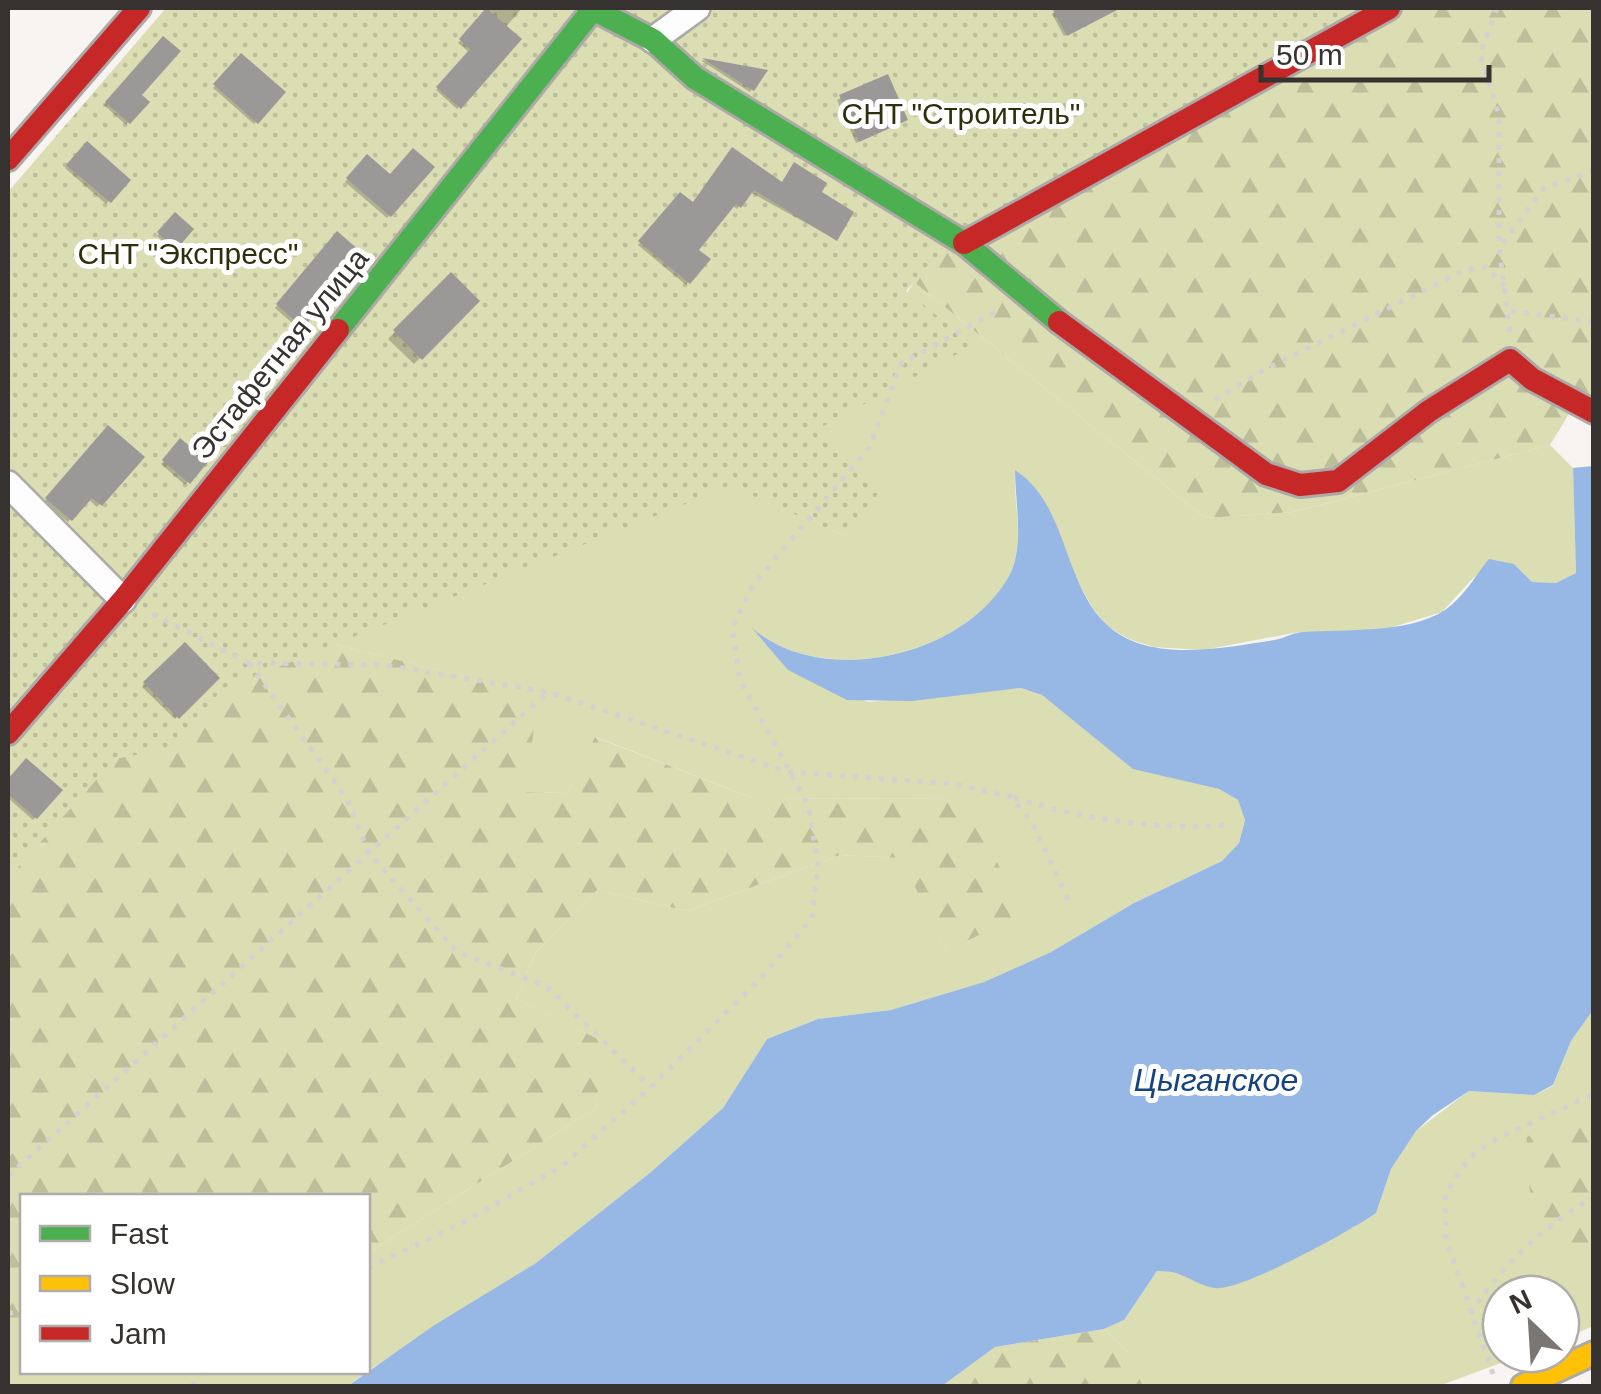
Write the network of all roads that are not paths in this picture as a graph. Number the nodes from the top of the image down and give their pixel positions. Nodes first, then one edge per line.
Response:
1 (138, 8) edge
2 (593, 8) edge
3 (698, 8) edge
4 (1389, 8) edge
5 (654, 40) junction
6 (8, 160) edge
7 (964, 243) junction
8 (1594, 412) edge
9 (8, 484) edge
10 (122, 600) junction
11 (8, 732) edge
12 (1594, 1353) edge
13 (1523, 1386) edge

1 - 6 street
2 - 5 street
2 - 10 street, Эстафетная улица
3 - 5 street
4 - 7 street
5 - 7 street
7 - 8 street
9 - 10 street
10 - 11 street, Эстафетная улица
12 - 13 street

